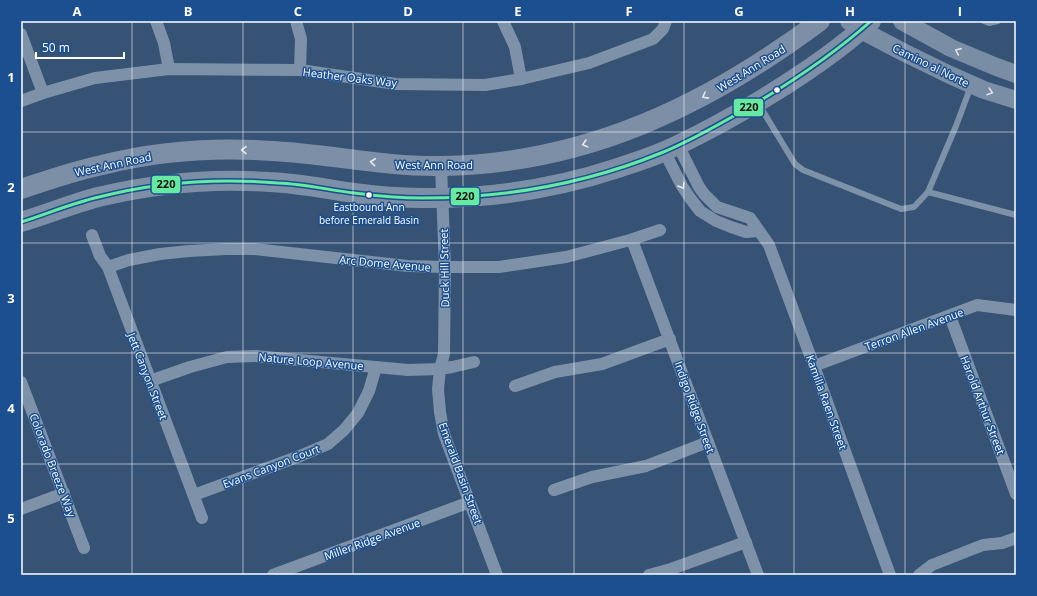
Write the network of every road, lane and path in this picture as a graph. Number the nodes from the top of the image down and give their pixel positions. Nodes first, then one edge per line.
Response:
1 (156, 21) edge
2 (296, 21) edge
3 (503, 21) edge
4 (666, 21) edge
5 (820, 21) edge
6 (902, 21) edge
7 (984, 21) edge
8 (998, 21) edge
9 (860, 24) edge
10 (21, 34) edge
11 (169, 69) junction
12 (300, 70) junction
13 (1016, 74) edge
14 (521, 79) junction
15 (971, 84) junction
16 (43, 94) junction
17 (1016, 100) edge
18 (21, 101) edge
19 (758, 102) junction
20 (671, 148) junction
21 (441, 166) junction
22 (21, 189) edge
23 (928, 192) junction
24 (443, 198) junction
25 (734, 213) junction
26 (1016, 214) edge
27 (21, 222) edge
28 (731, 227) junction
29 (660, 230) dead end
30 (758, 231) junction
31 (92, 235) dead end
32 (632, 240) junction
33 (108, 267) junction
34 (445, 267) junction
35 (1016, 310) edge
36 (950, 316) junction
37 (670, 339) junction
38 (474, 362) dead end
39 (814, 366) junction
40 (376, 367) junction
41 (440, 369) junction
42 (150, 381) junction
43 (21, 382) edge
44 (515, 386) dead end
45 (708, 442) junction
46 (554, 490) dead end
47 (64, 493) junction
48 (1016, 494) edge
49 (194, 495) junction
50 (470, 502) junction
51 (21, 509) edge
52 (202, 518) dead end
53 (1016, 538) edge
54 (746, 542) junction
55 (84, 548) dead end
56 (273, 575) edge
57 (497, 575) edge
58 (649, 575) edge
59 (758, 575) edge
60 (890, 575) edge
61 (919, 575) edge

1 - 11 street
2 - 12 street
3 - 14 street
4 - 14 street, Heather Oaks Way
5 -> 21 main road, West Ann Road
13 -> 6 main road
7 - 8 lane
9 - 15 main road, Camino al Norte
9 - 19 main road
10 - 16 street
11 - 12 street, Heather Oaks Way
11 - 16 street, Heather Oaks Way
12 - 14 street, Heather Oaks Way
15 -> 17 main road, Camino al Norte
15 - 23 lane
16 - 18 street, Heather Oaks Way
19 - 20 main road
19 - 23 lane
20 - 24 main road
20 - 25 street, Kamilla Raen Street
20 -> 28 street
21 -> 22 main road, West Ann Road
21 - 24 street, Duck Hill Street
23 - 26 lane
24 - 27 main road
24 - 34 street, Duck Hill Street
25 - 28 lane
25 - 30 street, Kamilla Raen Street
28 - 30 street
29 - 32 street, Arc Dome Avenue
30 - 39 street, Kamilla Raen Street
31 - 33 street, Jett Canyon Street
32 - 34 street, Arc Dome Avenue
32 - 37 street, Indigo Ridge Street
33 - 34 street, Arc Dome Avenue
33 - 42 street, Jett Canyon Street
34 - 41 street, Duck Hill Street
35 - 36 street, Terron Allen Avenue
36 - 39 street, Terron Allen Avenue
36 - 48 street, Harold Arthur Street
37 - 44 street
37 - 45 street, Indigo Ridge Street
38 - 41 street, Nature Loop Avenue
39 - 60 street, Kamilla Raen Street
40 - 41 street, Nature Loop Avenue
40 - 42 street, Nature Loop Avenue
40 - 49 street, Evans Canyon Court
41 - 50 street, Emerald Basin Street
42 - 49 street, Jett Canyon Street
43 - 47 street, Colorado Breeze Way
45 - 46 street
45 - 54 street, Indigo Ridge Street
47 - 51 street
47 - 55 street, Colorado Breeze Way
49 - 52 street, Jett Canyon Street
50 - 56 street, Miller Ridge Avenue
50 - 57 street, Emerald Basin Street
53 - 61 street
54 - 58 street
54 - 59 street, Indigo Ridge Street

